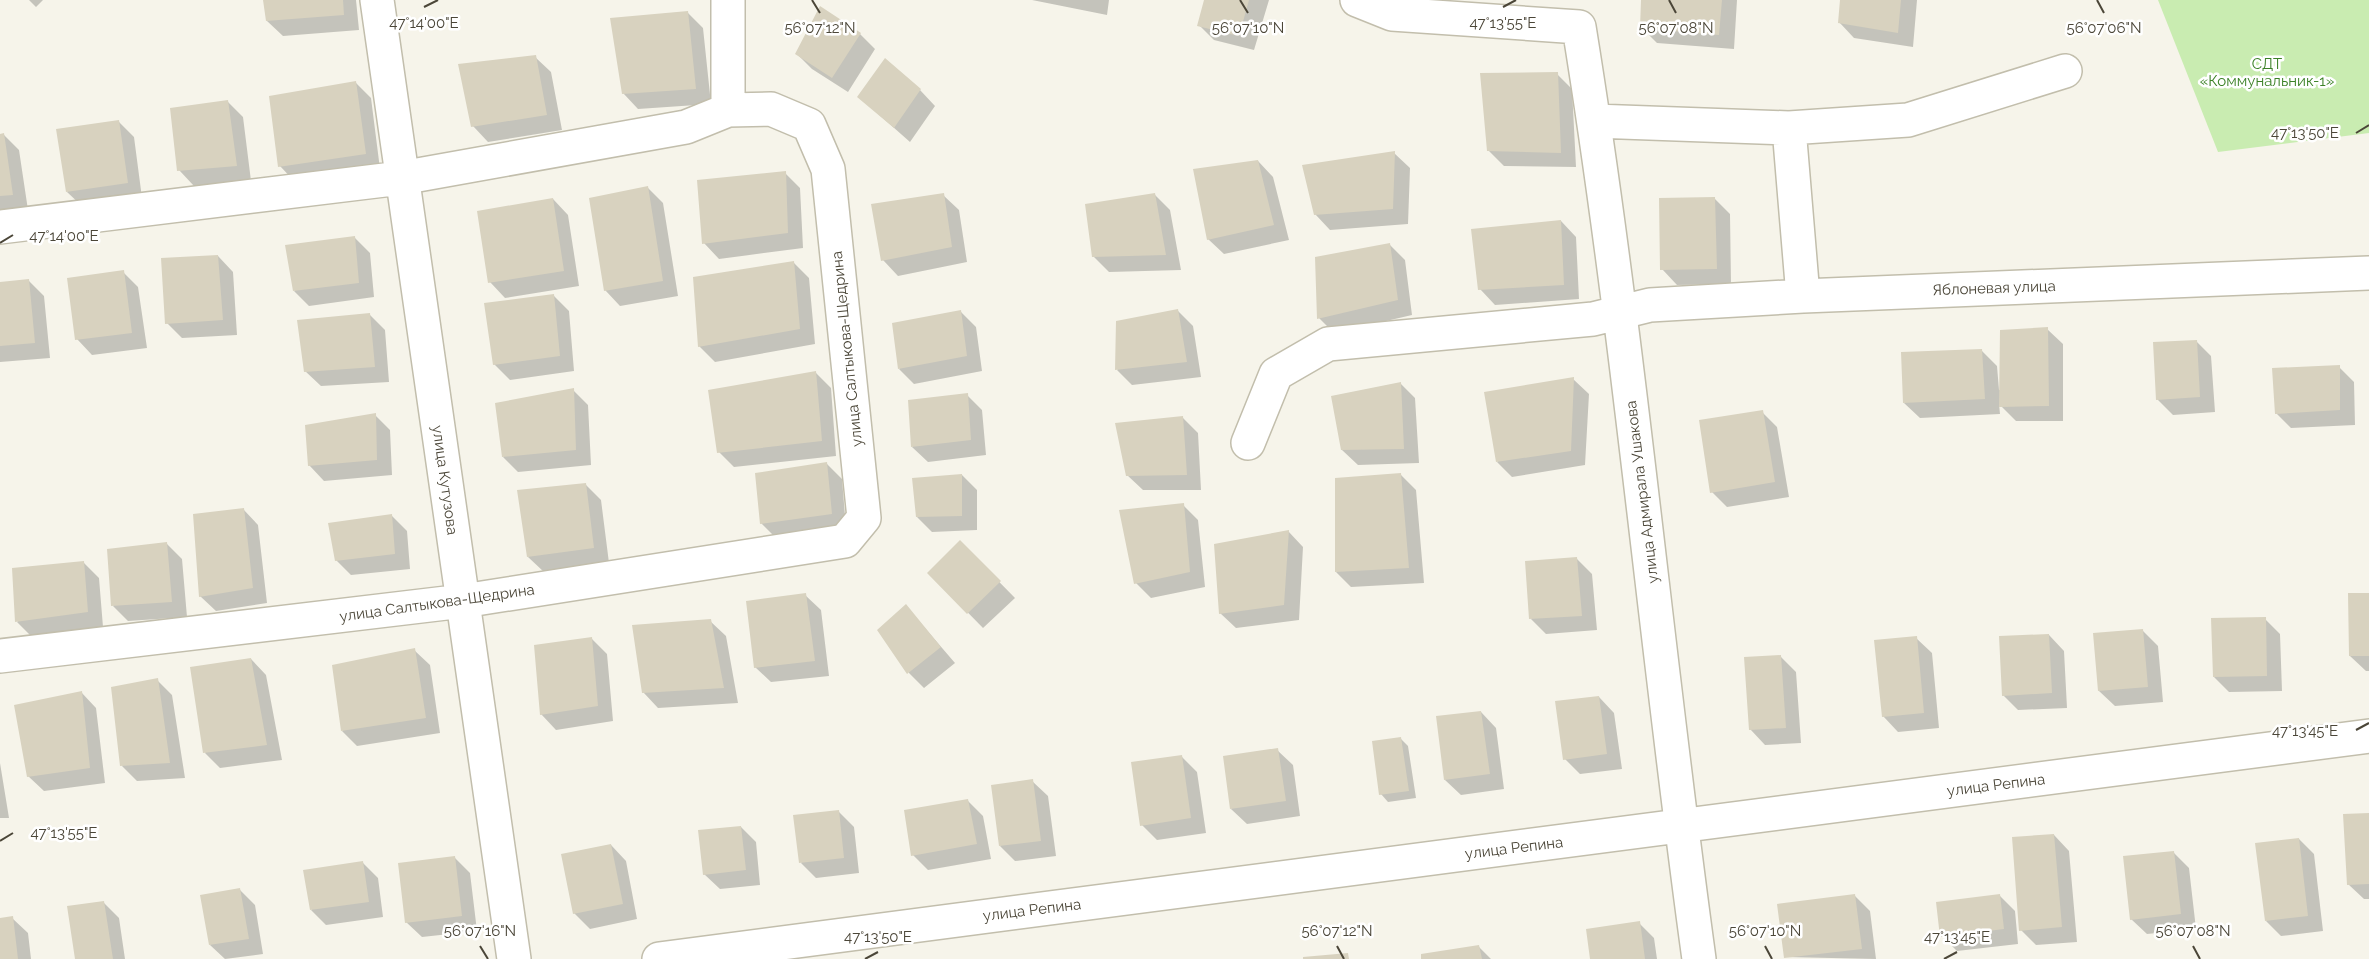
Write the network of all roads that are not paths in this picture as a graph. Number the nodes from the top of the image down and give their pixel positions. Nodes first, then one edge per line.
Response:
1 (377, 0) edge
2 (728, 0) edge
3 (1358, 0) edge
4 (2065, 70) dead end
5 (728, 110) junction
6 (1594, 121) junction
7 (1789, 128) junction
8 (401, 178) junction
9 (0, 227) edge
10 (2369, 273) edge
11 (1803, 296) junction
12 (1621, 312) junction
13 (1248, 443) dead end
14 (463, 601) junction
15 (0, 656) edge
16 (2369, 736) edge
17 (1681, 826) junction
18 (514, 959) edge
19 (659, 959) edge
20 (1699, 959) edge

1 - 8 street, улица Кутузова
2 - 5 street
3 - 6 street, улица Адмирала Ушакова
4 - 7 street
5 - 8 street, улица Салтыкова-Щедрина
5 - 14 street, улица Салтыкова-Щедрина
6 - 7 street
6 - 12 street, улица Адмирала Ушакова
7 - 11 street
8 - 9 street, улица Салтыкова-Щедрина
8 - 14 street, улица Кутузова
10 - 11 street, Яблоневая улица
11 - 12 street, Яблоневая улица
12 - 13 street, Яблоневая улица
12 - 17 street, улица Адмирала Ушакова
14 - 15 street, улица Салтыкова-Щедрина
14 - 18 street, улица Кутузова
16 - 17 street, улица Репина
17 - 19 street, улица Репина
17 - 20 street, улица Адмирала Ушакова

